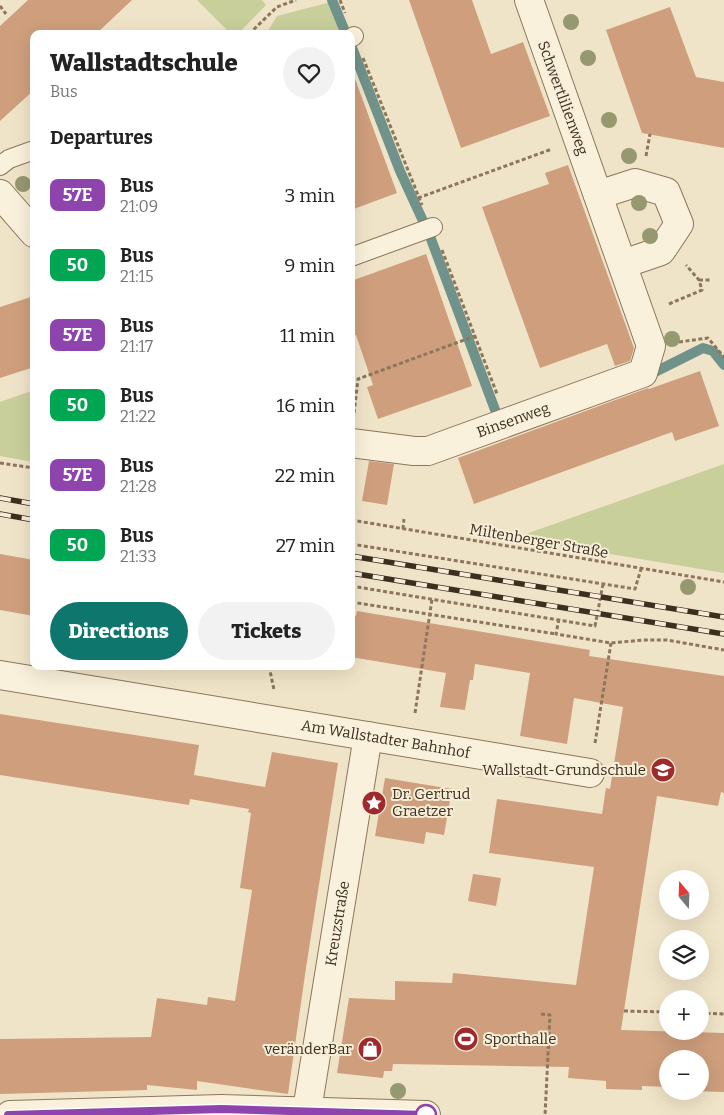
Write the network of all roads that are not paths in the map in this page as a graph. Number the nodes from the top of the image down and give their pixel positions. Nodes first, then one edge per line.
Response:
1 (529, 0) edge
2 (30, 151) edge
3 (0, 166) edge
4 (0, 194) edge
5 (598, 195) junction
6 (433, 227) dead end
7 (30, 228) edge
8 (355, 256) edge
9 (622, 264) junction
10 (651, 346) joint
11 (355, 432) edge
12 (0, 675) edge
13 (368, 736) junction
14 (590, 773) road end
15 (308, 1110) junction
16 (10, 1115) edge
17 (426, 1115) edge

1 - 5 street, Schwertlilienweg
2 - 3 lane
4 - 7 street
5 - 9 street, Schwertlilienweg
5 - 9 street
6 - 8 lane
9 - 10 street, Schwertlilienweg
10 - 11 street, Binsenweg
12 - 13 street, Am Wallstadter Bahnhof
13 - 14 street, Am Wallstadter Bahnhof
13 - 15 street, Kreuzstraße
15 - 16 street
15 - 17 street

